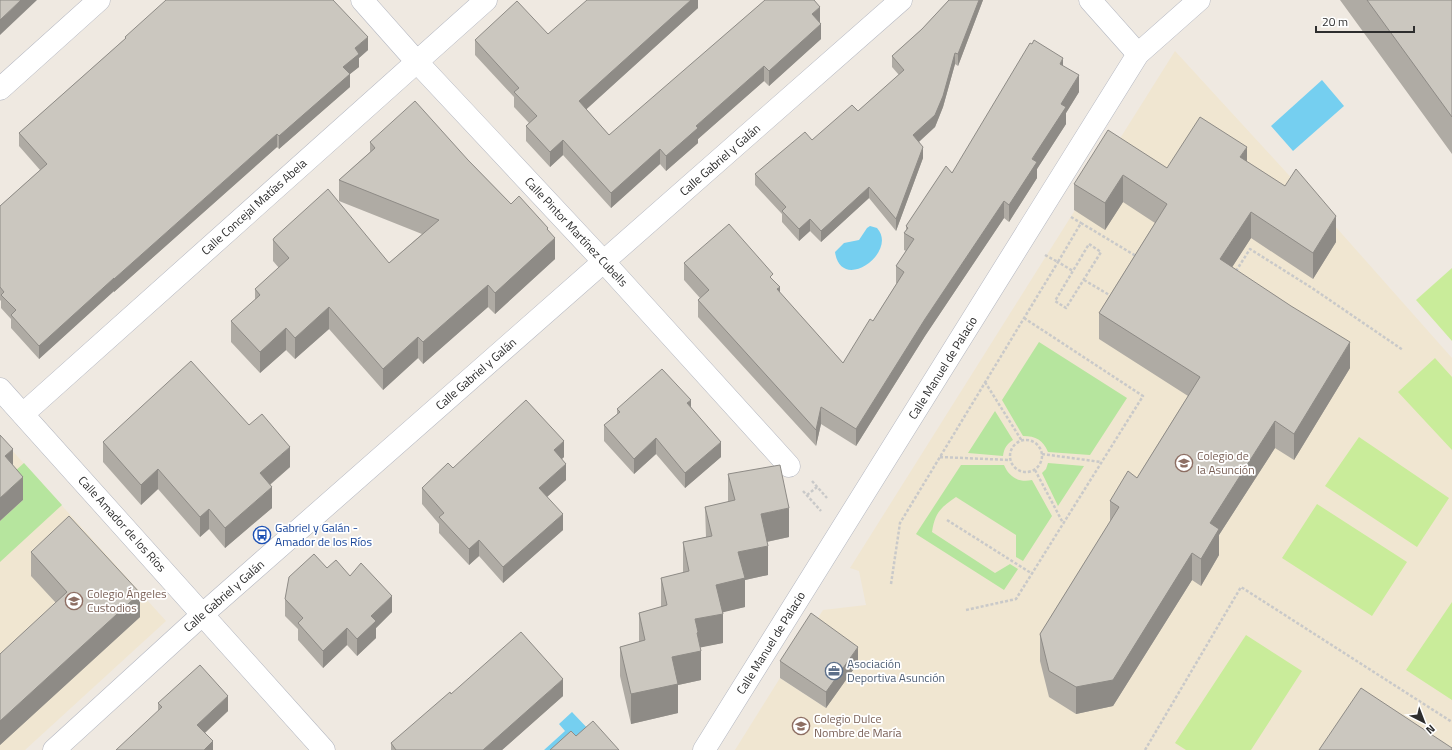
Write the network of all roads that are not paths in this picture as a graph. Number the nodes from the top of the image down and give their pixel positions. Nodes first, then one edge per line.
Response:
1 (99, 0) edge
2 (362, 0) edge
3 (486, 0) edge
4 (901, 0) edge
5 (1090, 0) edge
6 (1199, 0) edge
7 (1138, 54) junction
8 (417, 62) junction
9 (0, 89) edge
10 (604, 262) junction
11 (0, 389) edge
12 (23, 414) junction
13 (789, 466) dead end
14 (203, 614) junction
15 (54, 750) edge
16 (324, 750) edge
17 (704, 750) edge

1 - 9 street
2 - 8 street, Calle Pintor Martínez Cubells
3 - 8 street, Calle Concejal Matías Abela
4 - 10 street, Calle Gabriel y Galán
5 - 7 street
6 - 7 street, Calle Manuel de Palacio
7 - 17 street, Calle Manuel de Palacio
8 - 10 street, Calle Pintor Martínez Cubells
8 - 12 street, Calle Concejal Matías Abela
10 - 13 street, Calle Pintor Martínez Cubells
10 - 14 street, Calle Gabriel y Galán
11 - 12 street, Calle Amador de los Ríos
12 - 14 street, Calle Amador de los Ríos
14 - 15 street, Calle Gabriel y Galán
14 - 16 street, Calle Amador de los Ríos

